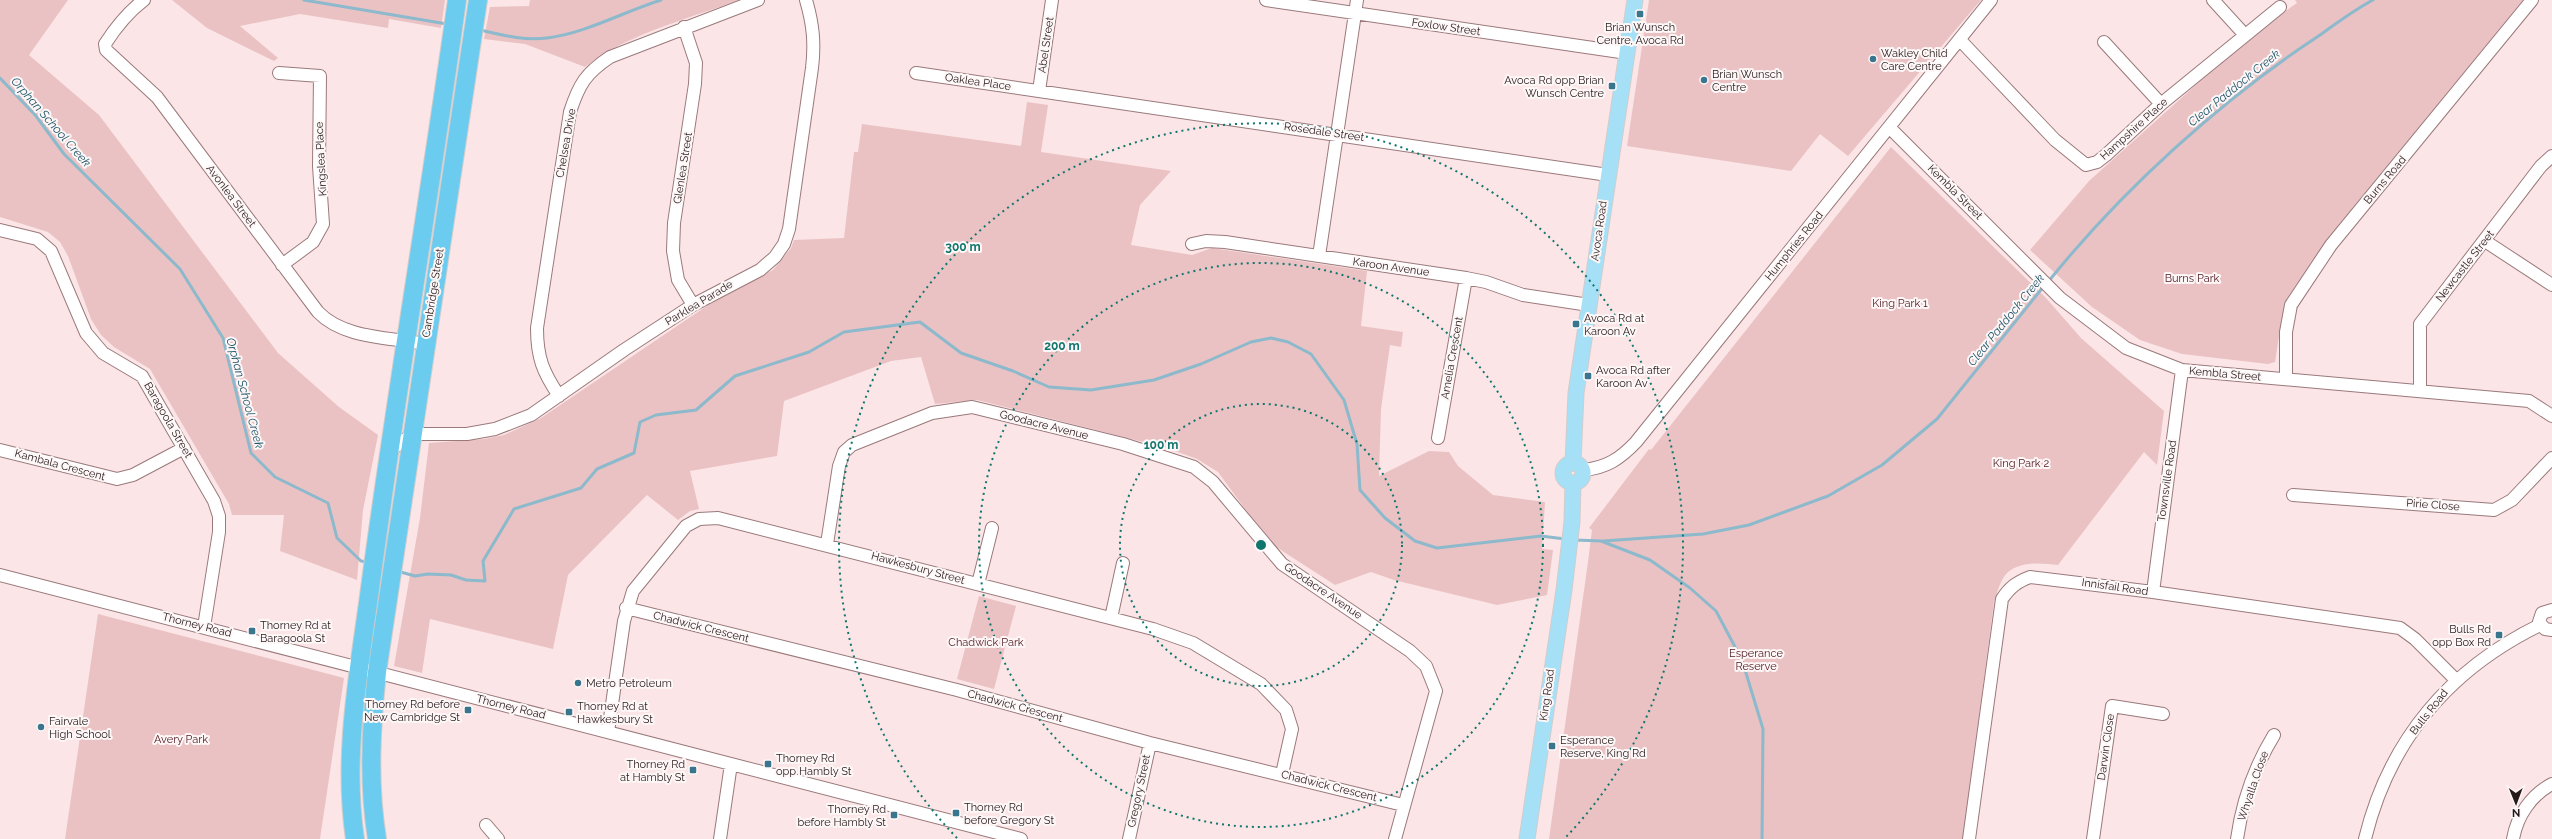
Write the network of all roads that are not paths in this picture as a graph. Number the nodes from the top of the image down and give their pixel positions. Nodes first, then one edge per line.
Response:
1 (144, 0) edge
2 (478, 0) edge
3 (758, 0) edge
4 (806, 0) edge
5 (1052, 0) edge
6 (1266, 0) edge
7 (1357, 0) edge
8 (1635, 0) edge
9 (1991, 0) edge
10 (2213, 0) edge
11 (2532, 0) edge
12 (456, 7) edge
13 (2280, 7) dead end
14 (1355, 13) junction
15 (684, 28) junction
16 (2244, 34) junction
17 (1960, 40) junction
18 (2104, 42) dead end
19 (1627, 53) junction
20 (279, 73) dead end
21 (916, 73) dead end
22 (1039, 91) junction
23 (2161, 104) junction
24 (1889, 127) junction
25 (1336, 134) junction
26 (2552, 156) edge
27 (1608, 175) junction
28 (0, 230) edge
29 (2485, 241) junction
30 (1192, 244) dead end
31 (1319, 256) junction
32 (282, 264) junction
33 (1466, 278) junction
34 (2552, 285) edge
35 (694, 305) junction
36 (1589, 305) junction
37 (405, 340) junction
38 (425, 344) junction
39 (2182, 370) junction
40 (2286, 379) junction
41 (2420, 391) junction
42 (559, 396) junction
43 (2552, 416) edge
44 (414, 434) junction
45 (1438, 438) dead end
46 (184, 448) junction
47 (0, 450) edge
48 (389, 451) junction
49 (2552, 458) edge
50 (1578, 467) junction
51 (2293, 495) dead end
52 (992, 528) dead end
53 (827, 544) junction
54 (1569, 551) joint
55 (1124, 563) dead end
56 (0, 575) edge
57 (978, 584) junction
58 (2153, 592) junction
59 (626, 608) junction
60 (2552, 610) edge
61 (1111, 618) junction
62 (2540, 625) junction
63 (204, 627) junction
64 (2552, 630) edge
65 (359, 668) junction
66 (377, 672) junction
67 (2456, 680) junction
68 (2163, 714) dead end
69 (608, 732) junction
70 (2274, 735) dead end
71 (1150, 743) junction
72 (731, 764) junction
73 (1282, 774) junction
74 (2552, 784) edge
75 (1403, 805) junction
76 (486, 825) dead end
77 (355, 839) edge
78 (377, 839) edge
79 (498, 839) edge
80 (720, 839) edge
81 (1021, 839) edge
82 (1129, 839) edge
83 (1395, 839) edge
84 (1528, 839) edge
85 (1969, 839) edge
86 (2093, 839) edge
87 (2237, 839) edge
88 (2365, 839) edge
89 (2513, 839) edge

1 - 32 street, Avonlea Street
2 - 38 highway, Cambridge Street
3 - 15 street, Chelsea Drive
4 - 35 street, Parklea Parade
5 - 22 street, Abel Street
6 - 14 street, Foxlow Street
7 - 14 street
8 - 19 main road, Avoca Road
9 - 17 street, Humphries Road
10 - 16 street
11 - 40 street, Burns Road
12 - 37 highway, Cambridge Street
13 - 16 street, Hampshire Place
14 - 19 street, Foxlow Street
14 - 25 street
15 - 35 street, Glenlea Street
15 - 42 street, Chelsea Drive
16 - 23 street, Hampshire Place
17 - 23 street, Hampshire Place
17 - 24 street, Humphries Road
18 - 23 street
19 - 27 main road, Avoca Road
20 - 32 street, Kingslea Place
21 - 22 street, Oaklea Place
22 - 25 street, Rosedale Street
24 - 39 street, Kembla Street
24 - 50 street, Humphries Road
25 - 27 street, Rosedale Street
25 - 31 street
26 - 29 street, Newcastle Street
27 - 36 main road, Avoca Road
28 - 46 street, Baragoola Street
29 - 34 street
29 - 41 street, Newcastle Street
30 - 31 street, Karoon Avenue
31 - 33 street, Karoon Avenue
32 - 37 street, Avonlea Street
33 - 36 street, Karoon Avenue
33 - 45 street, Amelia Crescent
35 - 42 street, Parklea Parade
36 - 50 main road, Avoca Road
37 - 38 street, Avonlea Street
37 - 48 highway, Cambridge Street
38 - 44 highway, Cambridge Street
39 - 40 street, Kembla Street
39 - 58 street, Townsville Road
40 - 41 street, Kembla Street
41 - 43 street, Kembla Street
42 - 44 street, Parklea Parade
44 - 48 street
44 - 66 highway, Cambridge Street
46 - 47 street, Kambala Crescent
46 - 63 street, Baragoola Street
48 - 65 highway, Cambridge Street
49 - 51 street, Pirie Close
50 - 54 main road, Avoca Road
52 - 57 street
53 - 57 street, Hawkesbury Street
53 - 59 street, Hawkesbury Street
53 - 75 street, Goodacre Avenue
54 - 84 main road, King Road
55 - 61 street
56 - 63 street, Thorney Road
57 - 61 street, Hawkesbury Street
58 - 67 street, Innisfail Road
58 - 85 street, Innisfail Road
59 - 69 street, Hawkesbury Street
59 - 71 street, Chadwick Crescent
60 - 62 street
61 - 73 street, Hawkesbury Street
62 - 64 street
62 - 67 street, Bulls Road
63 - 65 street, Thorney Road
65 - 66 street, Thorney Road
65 - 77 highway, Cambridge Street
66 - 69 street, Thorney Road
66 - 78 highway, Cambridge Street
67 - 88 street, Bulls Road
68 - 86 street, Darwin Close
69 - 72 street, Thorney Road
70 - 87 street, Whyalla Close
71 - 73 street, Chadwick Crescent
71 - 82 street, Gregory Street
72 - 80 street
72 - 81 street, Thorney Road
73 - 75 street, Chadwick Crescent
74 - 89 street
75 - 83 street, Goodacre Avenue
76 - 79 street

